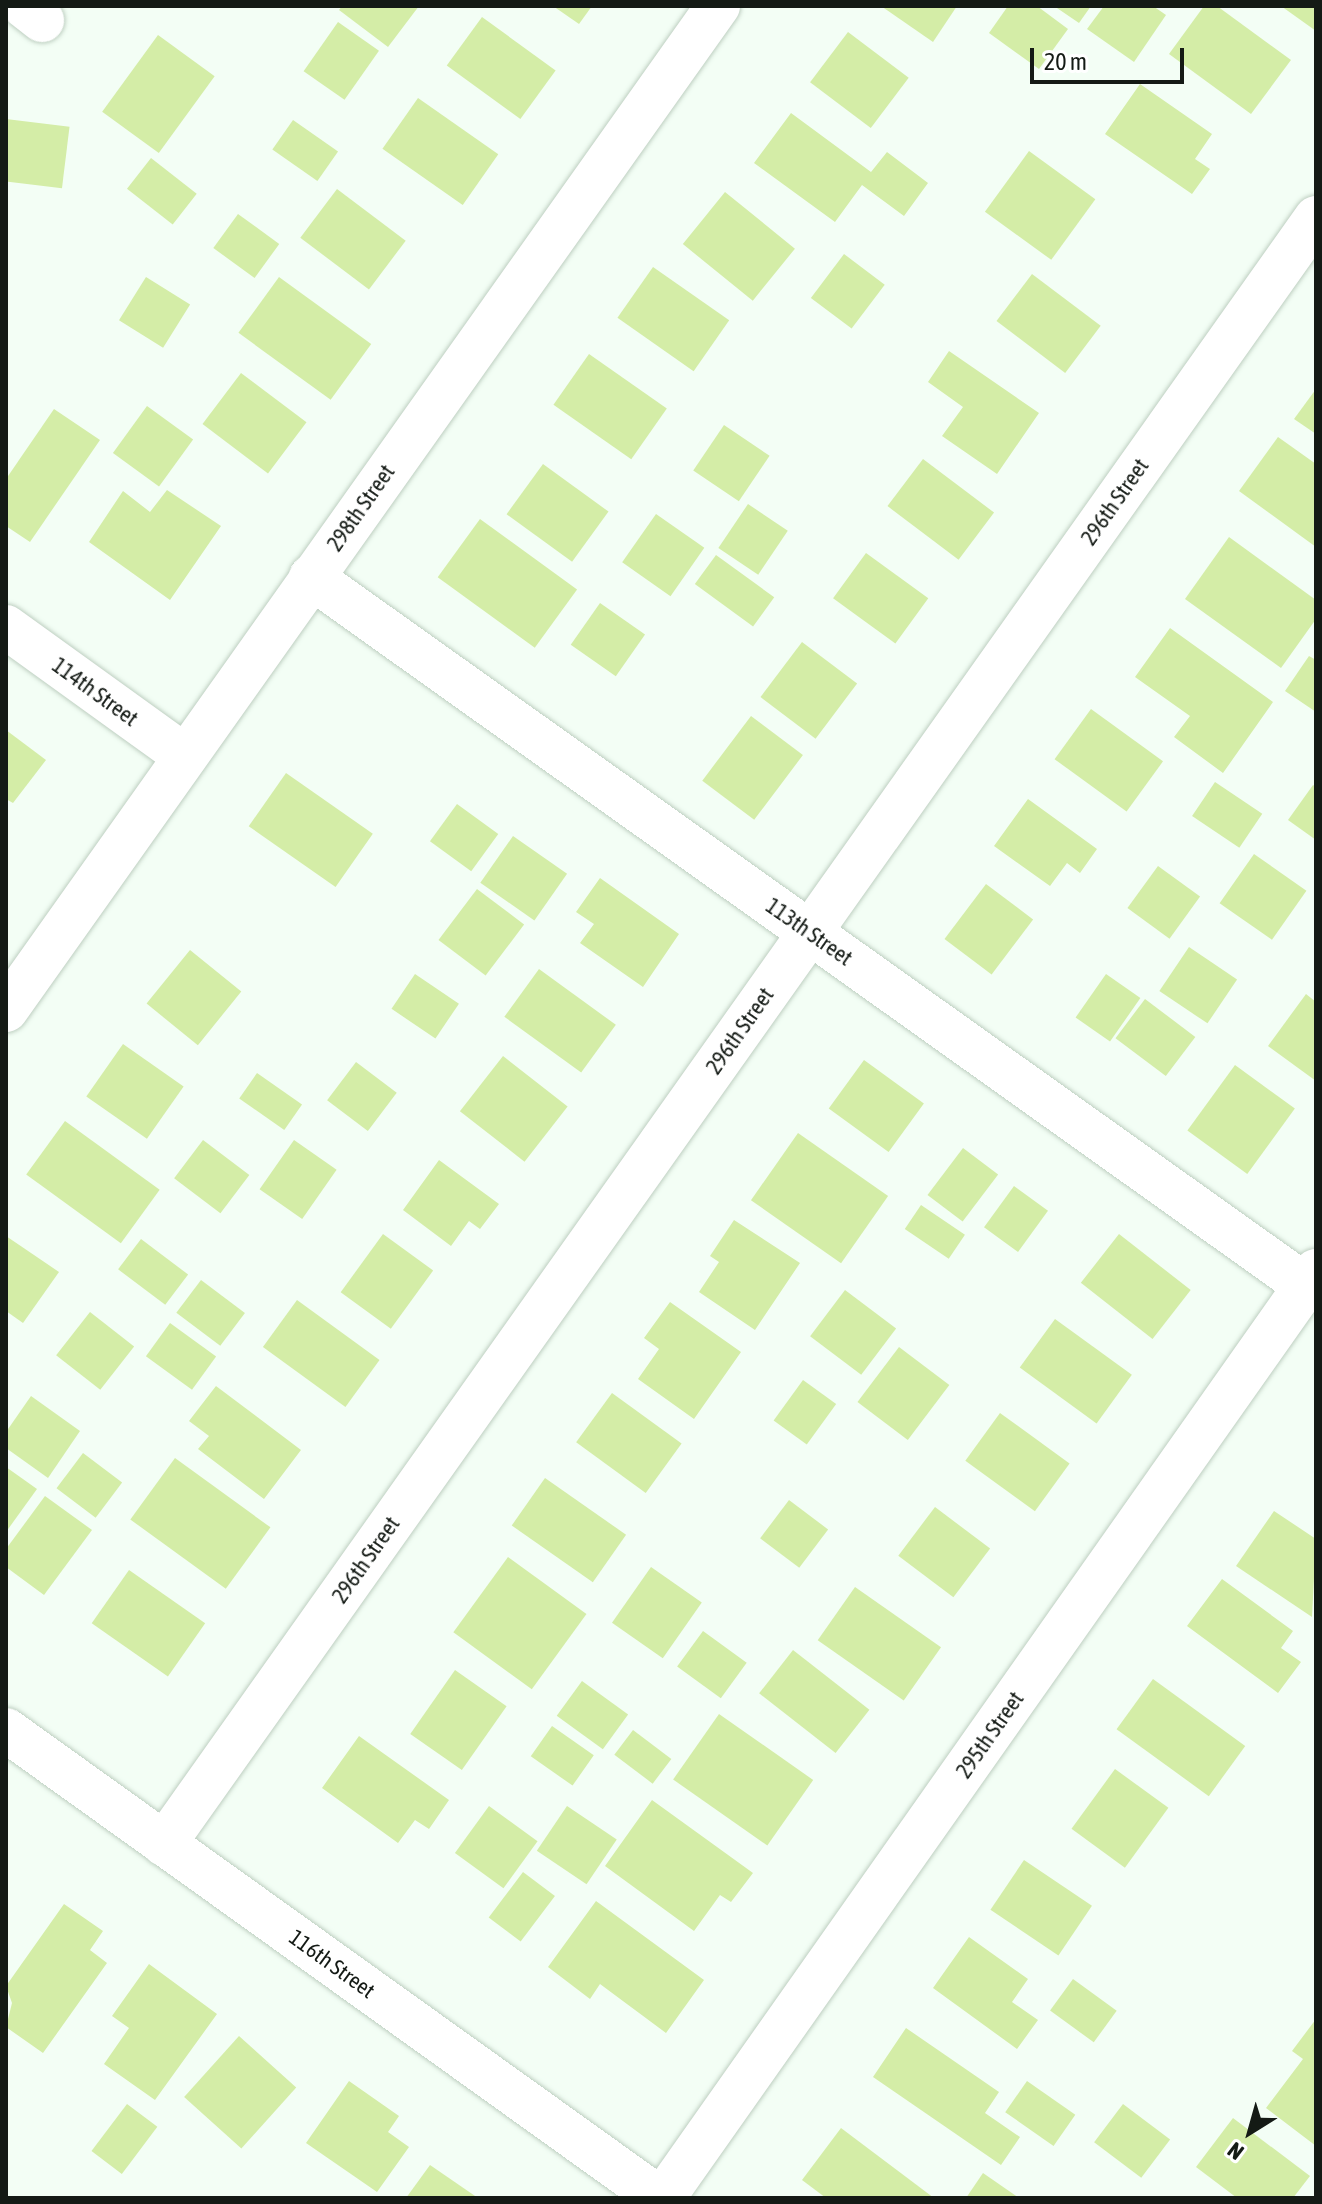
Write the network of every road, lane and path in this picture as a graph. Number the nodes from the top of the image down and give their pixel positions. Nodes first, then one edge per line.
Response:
1 (718, 6) edge
2 (1316, 218) edge
3 (311, 577) junction
4 (6, 627) edge
5 (185, 756) junction
6 (810, 932) junction
7 (6, 1010) edge
8 (1311, 1279) edge
9 (6, 1730) edge
10 (164, 1844) junction
11 (661, 2198) edge

1 - 3 street, 298th Street
2 - 6 street, 296th Street
3 - 5 street, 298th Street
3 - 6 street, 113th Street
4 - 5 street, 114th Street
5 - 7 street, 298th Street
6 - 8 street, 113th Street
6 - 10 street, 296th Street
8 - 11 street, 295th Street
9 - 10 street, 116th Street
10 - 11 street, 116th Street

